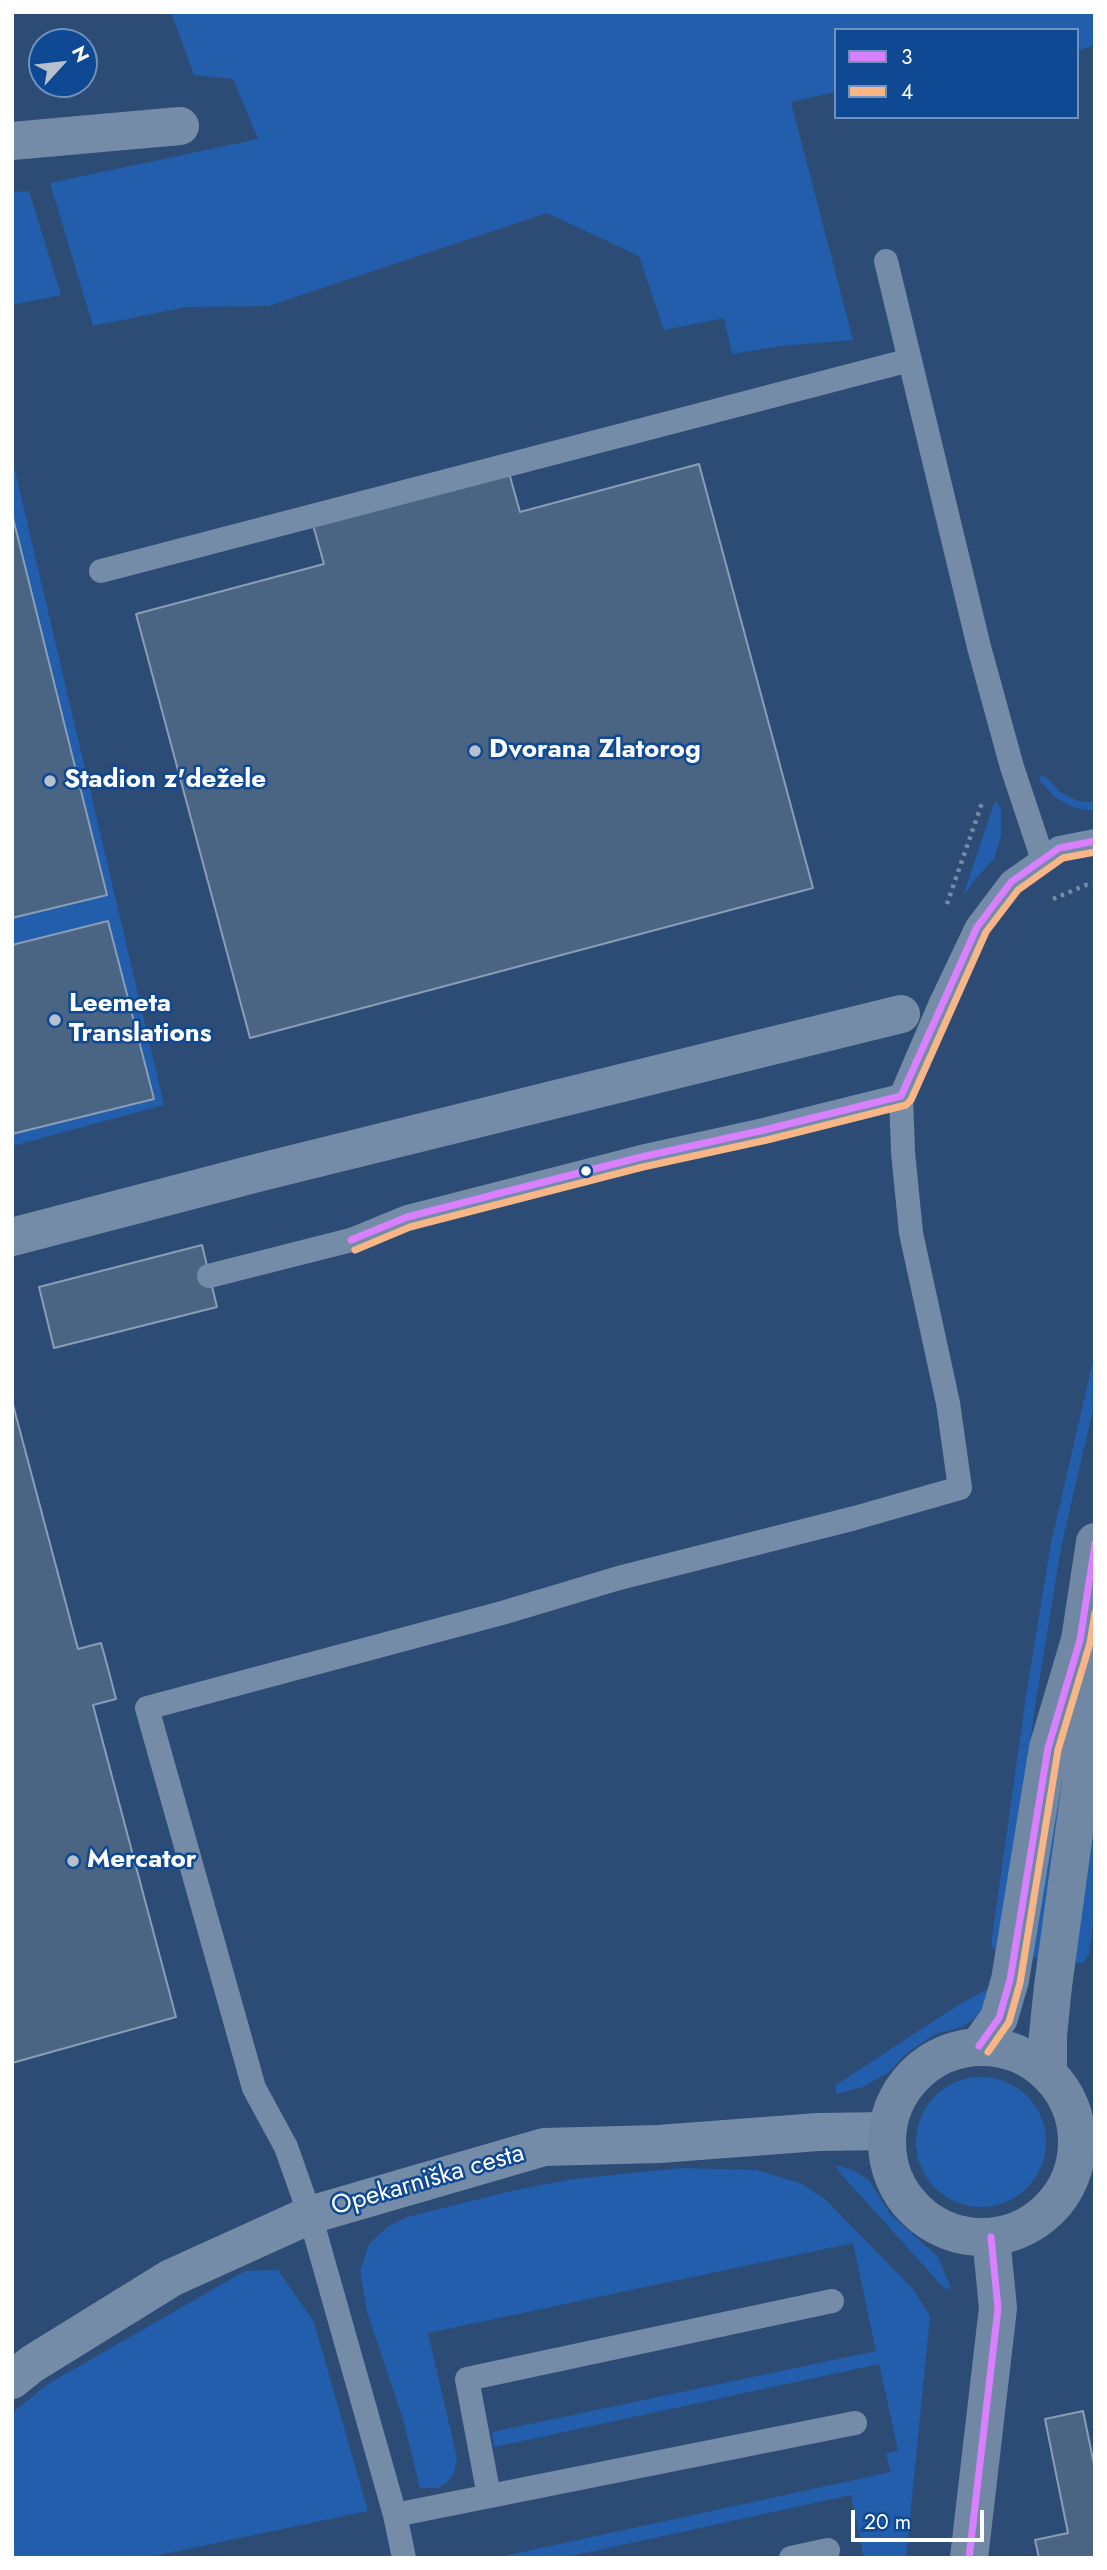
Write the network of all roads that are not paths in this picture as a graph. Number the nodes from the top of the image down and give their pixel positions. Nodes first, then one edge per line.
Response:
1 (180, 126) dead end
2 (12, 141) edge
3 (886, 261) dead end
4 (910, 360) junction
5 (101, 571) dead end
6 (1095, 841) edge
7 (1043, 860) junction
8 (901, 1014) dead end
9 (901, 1096) junction
10 (12, 1237) edge
11 (209, 1276) dead end
12 (1095, 1542) edge
13 (1080, 1640) junction
14 (979, 2046) junction
15 (1048, 2072) junction
16 (887, 2131) junction
17 (1086, 2139) edge
18 (310, 2215) junction
19 (991, 2237) junction
20 (832, 2301) dead end
21 (12, 2380) edge
22 (855, 2423) dead end
23 (489, 2496) junction
24 (395, 2515) junction
25 (828, 2550) dead end
26 (404, 2558) edge
27 (791, 2558) edge
28 (969, 2558) edge

1 - 2 street
3 - 4 lane
4 - 5 lane
4 - 7 lane
6 - 7 lane
7 - 9 lane
8 - 10 street
9 - 11 lane
9 - 18 lane
12 - 13 street
13 - 14 street
13 - 15 street
14 - 15 street
14 - 16 street
15 - 17 street
16 - 18 street, Opekarniška cesta
16 - 19 street
17 - 19 street
18 - 21 street, Opekarniška cesta
18 - 24 lane
19 - 28 street
20 - 23 lane
22 - 23 lane
23 - 24 lane
24 - 26 lane
25 - 27 lane

